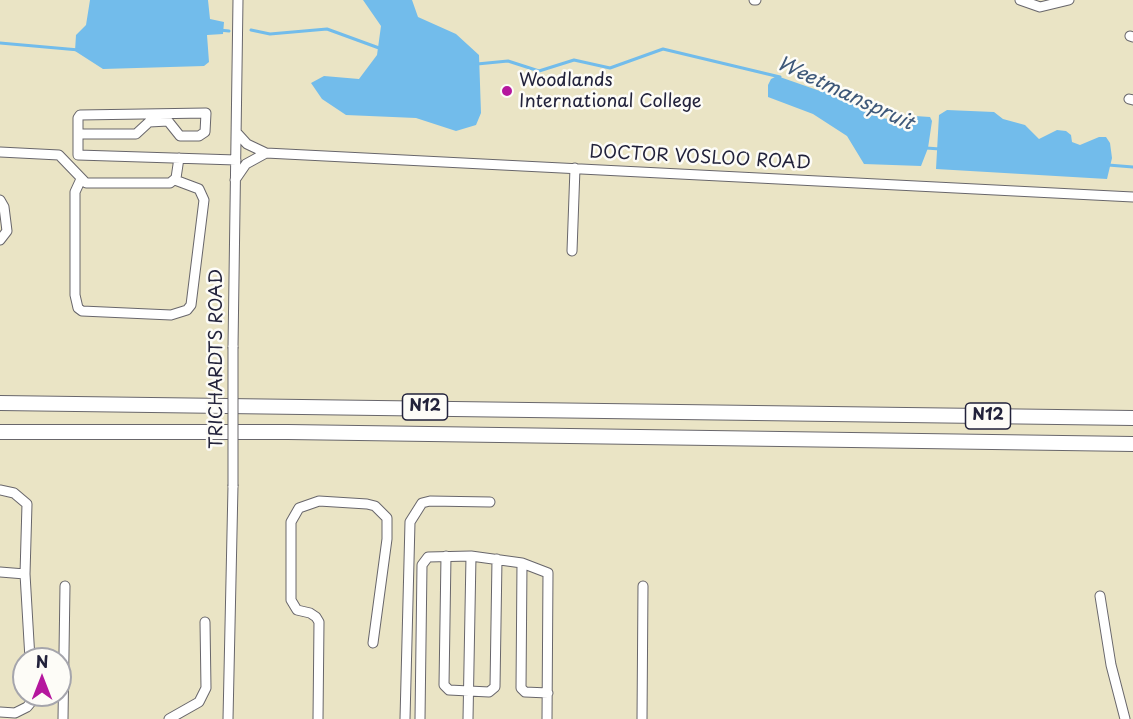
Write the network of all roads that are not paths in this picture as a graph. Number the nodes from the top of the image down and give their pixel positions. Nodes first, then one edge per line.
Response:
1 (238, 0) edge
2 (1020, 0) edge
3 (1069, 0) edge
4 (167, 117) junction
5 (237, 133) junction
6 (78, 134) junction
7 (0, 152) edge
8 (266, 153) junction
9 (179, 158) junction
10 (236, 160) junction
11 (575, 168) junction
12 (81, 180) junction
13 (175, 180) junction
14 (235, 180) junction
15 (1133, 196) edge
16 (0, 200) edge
17 (3, 215) edge
18 (0, 240) edge
19 (572, 251) dead end
20 (0, 397) edge
21 (0, 403) edge
22 (187, 404) junction
23 (1133, 418) edge
24 (0, 432) edge
25 (1133, 444) edge
26 (0, 490) edge
27 (490, 502) dead end
28 (446, 556) junction
29 (471, 556) junction
30 (497, 559) junction
31 (522, 563) junction
32 (0, 572) edge
33 (25, 574) junction
34 (65, 586) dead end
35 (643, 586) dead end
36 (1100, 596) dead end
37 (205, 622) dead end
38 (374, 643) dead end
39 (29, 647) edge
40 (469, 691) junction
41 (548, 693) junction
42 (27, 707) edge
43 (0, 712) edge
44 (63, 719) edge
45 (169, 719) edge
46 (228, 719) edge
47 (318, 719) edge
48 (405, 719) edge
49 (420, 719) edge
50 (468, 719) edge
51 (547, 719) edge
52 (642, 719) edge
53 (1125, 719) edge

1 - 5 street, TRICHARDTS ROAD
2 - 3 street
4 - 4 street
4 - 6 street
4 - 6 street
5 - 8 street, DOCTOR VOSLOO ROAD
5 - 10 street, TRICHARDTS ROAD
6 - 9 street
7 - 12 street
8 - 11 street, DOCTOR VOSLOO ROAD
8 - 14 street
9 - 10 street
9 - 13 street
10 - 14 street, TRICHARDTS ROAD
11 - 15 street, DOCTOR VOSLOO ROAD
11 - 19 street
12 - 13 street
12 - 13 street
14 - 46 street, TRICHARDTS ROAD, bridge
16 - 17 street
17 - 18 street
20 - 22 highway
21 - 22 highway, N12
22 - 23 highway, N12
24 - 25 highway, N12
26 - 33 street
27 - 48 street
28 - 29 street
28 - 40 street
28 - 49 street
29 - 30 street
29 - 40 street
30 - 31 street
30 - 40 street
31 - 41 street
31 - 41 street
32 - 33 street
33 - 39 street
34 - 44 street
35 - 52 street
36 - 53 street
37 - 45 street
38 - 47 street
40 - 50 street
41 - 51 street
42 - 43 street

